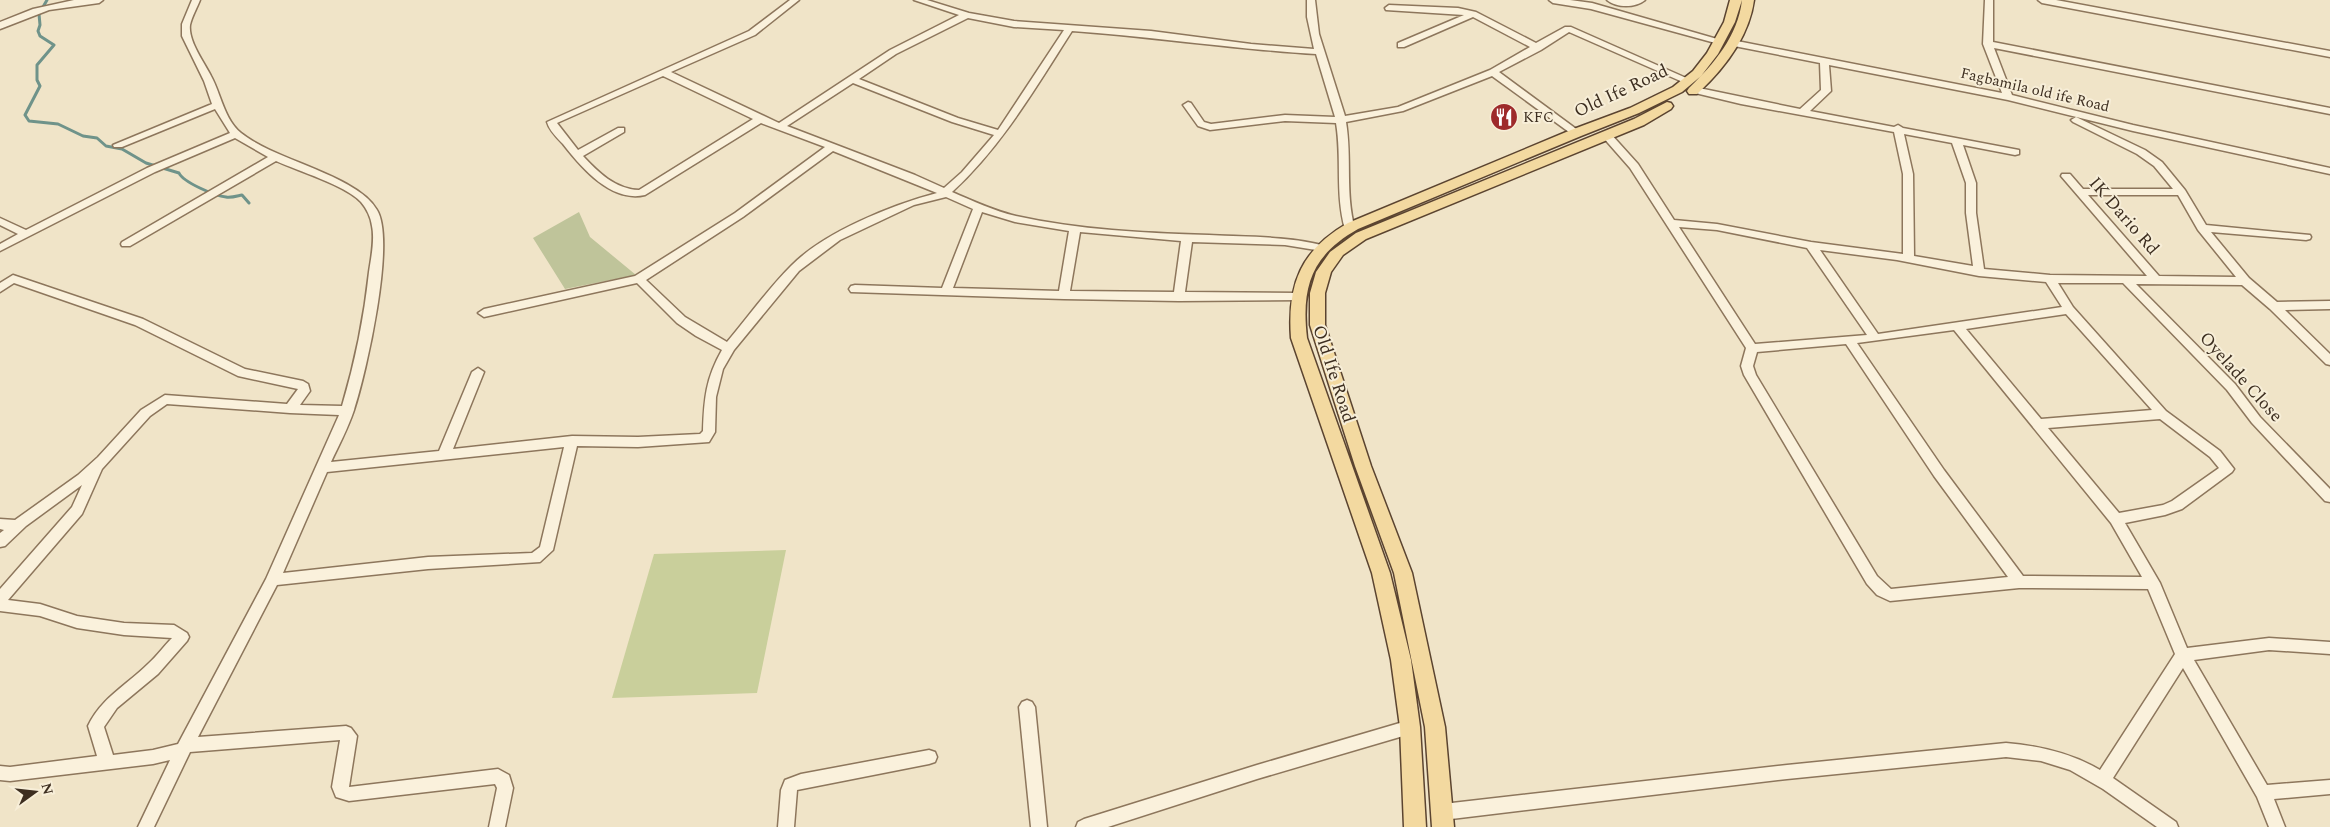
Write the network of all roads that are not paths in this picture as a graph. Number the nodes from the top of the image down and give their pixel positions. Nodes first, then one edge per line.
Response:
1 (99, 0) edge
2 (196, 0) edge
3 (795, 0) edge
4 (918, 0) edge
5 (1311, 0) edge
6 (1553, 0) edge
7 (1612, 0) edge
8 (1641, 0) edge
9 (1736, 0) edge
10 (1748, 0) edge
11 (1989, 0) edge
12 (2042, 0) edge
13 (1389, 8) dead end
14 (1473, 14) junction
15 (967, 15) junction
16 (0, 26) edge
17 (1069, 29) junction
18 (1725, 42) junction
19 (1988, 44) junction
20 (1402, 45) dead end
21 (1538, 48) junction
22 (1320, 52) junction
23 (2330, 54) edge
24 (1824, 60) junction
25 (1493, 72) junction
26 (665, 73) junction
27 (854, 80) junction
28 (1691, 85) junction
29 (2008, 97) junction
30 (1188, 104) dead end
31 (217, 105) junction
32 (2054, 109) junction
33 (2330, 111) edge
34 (1803, 112) junction
35 (1633, 118) junction
36 (760, 119) junction
37 (1340, 120) junction
38 (779, 127) junction
39 (1898, 128) junction
40 (621, 130) dead end
41 (1576, 133) junction
42 (236, 134) junction
43 (1000, 134) junction
44 (1606, 135) junction
45 (1956, 140) junction
46 (118, 146) dead end
47 (832, 147) junction
48 (2015, 152) dead end
49 (577, 155) junction
50 (276, 157) junction
51 (2330, 170) edge
52 (2066, 176) dead end
53 (2080, 192) junction
54 (2181, 192) junction
55 (944, 194) junction
56 (979, 208) junction
57 (0, 221) edge
58 (1670, 223) junction
59 (2202, 228) junction
60 (1075, 229) junction
61 (1350, 229) junction
62 (26, 234) junction
63 (2306, 237) dead end
64 (1187, 238) junction
65 (126, 244) dead end
66 (1812, 245) junction
67 (0, 248) edge
68 (1322, 248) junction
69 (1909, 260) junction
70 (1979, 272) junction
71 (639, 279) junction
72 (2050, 279) junction
73 (2155, 279) junction
74 (2126, 280) junction
75 (2245, 281) junction
76 (0, 288) edge
77 (855, 289) dead end
78 (947, 290) junction
79 (1064, 295) junction
80 (1179, 297) junction
81 (1298, 297) junction
82 (2330, 305) edge
83 (2274, 306) junction
84 (2070, 310) junction
85 (484, 313) dead end
86 (1957, 326) junction
87 (1875, 338) junction
88 (1849, 340) junction
89 (729, 348) junction
90 (1752, 348) junction
91 (2330, 361) edge
92 (478, 372) dead end
93 (290, 409) junction
94 (347, 411) junction
95 (2162, 414) junction
96 (2038, 424) junction
97 (572, 441) junction
98 (444, 455) junction
99 (96, 468) junction
100 (322, 468) junction
101 (2330, 498) edge
102 (2116, 519) junction
103 (0, 524) edge
104 (16, 525) junction
105 (0, 542) edge
106 (273, 580) junction
107 (2019, 582) junction
108 (2153, 584) junction
109 (0, 599) edge
110 (0, 605) edge
111 (2330, 648) edge
112 (2183, 654) junction
113 (1026, 707) dead end
114 (1410, 728) junction
115 (185, 747) junction
116 (929, 757) dead end
117 (107, 762) junction
118 (0, 773) edge
119 (2103, 780) junction
120 (2330, 787) edge
121 (2264, 793) junction
122 (1443, 820) edge
123 (146, 827) edge
124 (497, 827) edge
125 (786, 827) edge
126 (1040, 827) edge
127 (1084, 827) edge
128 (1415, 827) edge
129 (2170, 827) edge
130 (2277, 827) edge

1 - 16 street
2 - 31 street
3 - 26 street
4 - 15 street
5 - 22 street
6 - 18 street, Fagbamila old ife Road
7 - 8 street
9 - 18 main road, Old Ife Road
10 - 18 main road, Old Ife Road
11 - 19 street
12 - 23 street
13 - 14 street
14 - 20 street
14 - 21 street
15 - 17 street
15 - 27 street
17 - 22 street
17 - 43 street
18 - 24 street, Fagbamila old ife Road
18 - 28 main road, Old Ife Road
19 - 29 street
19 - 33 street
21 - 25 street
21 - 28 street
22 - 37 street
24 - 29 street, Fagbamila old ife Road
24 - 34 street
25 - 37 street
25 - 41 street
26 - 36 street
26 - 49 street
27 - 38 street
27 - 43 street
28 - 34 street
28 - 35 main road, Old Ife Road
29 - 32 street, Fagbamila old ife Road
30 - 37 street
31 - 42 street
31 - 46 street
32 - 51 street, Fagbamila old ife Road
32 - 54 street
34 - 39 street
35 - 41 main road, Old Ife Road
35 - 44 main road, Old Ife Road
36 - 38 street
36 - 49 street
37 - 61 street
38 - 47 street
39 - 45 street
39 - 69 street
40 - 49 street
41 - 61 main road, Old Ife Road
42 - 50 street
42 - 62 street
43 - 55 street
44 - 58 street
44 - 122 main road, Old Ife Road
45 - 48 street
45 - 70 street
47 - 55 street
47 - 71 street
50 - 65 street
50 - 94 street
52 - 53 street, IK Dario Rd
53 - 54 street
53 - 73 street, IK Dario Rd
54 - 59 street
55 - 56 street
55 - 89 street
56 - 60 street
56 - 78 street
57 - 62 street
58 - 66 street
58 - 90 street
59 - 63 street
59 - 75 street
60 - 64 street
60 - 79 street
61 - 68 main road, Old Ife Road
62 - 67 street
64 - 68 street
64 - 80 street
66 - 69 street
66 - 87 street
68 - 81 main road, Old Ife Road
69 - 70 street
70 - 72 street
71 - 85 street
71 - 89 street
72 - 74 street
72 - 84 street
73 - 74 street
73 - 75 street
74 - 101 street, Oyelade Close
75 - 83 street
76 - 93 street
77 - 78 street
78 - 79 street
79 - 80 street
80 - 81 street
81 - 114 main road, Old Ife Road
82 - 83 street
83 - 91 street
84 - 86 street
84 - 95 street
86 - 87 street
86 - 96 street
87 - 88 street
88 - 90 street
88 - 107 street
89 - 97 street
90 - 107 street
92 - 98 street
93 - 94 street
93 - 99 street
94 - 100 street
95 - 96 street
95 - 102 street
96 - 102 street
97 - 98 street
97 - 106 street
98 - 100 street
99 - 104 street
99 - 109 street
100 - 106 street
102 - 108 street
103 - 104 street
104 - 105 street
106 - 115 street
107 - 108 street
108 - 112 street
110 - 117 street
111 - 112 street
112 - 119 street
112 - 121 street
113 - 126 street
114 - 127 street
114 - 128 main road, Old Ife Road
115 - 117 street
115 - 123 street
115 - 124 street
116 - 125 street
117 - 118 street
119 - 122 street
119 - 129 street
120 - 121 street
121 - 130 street

